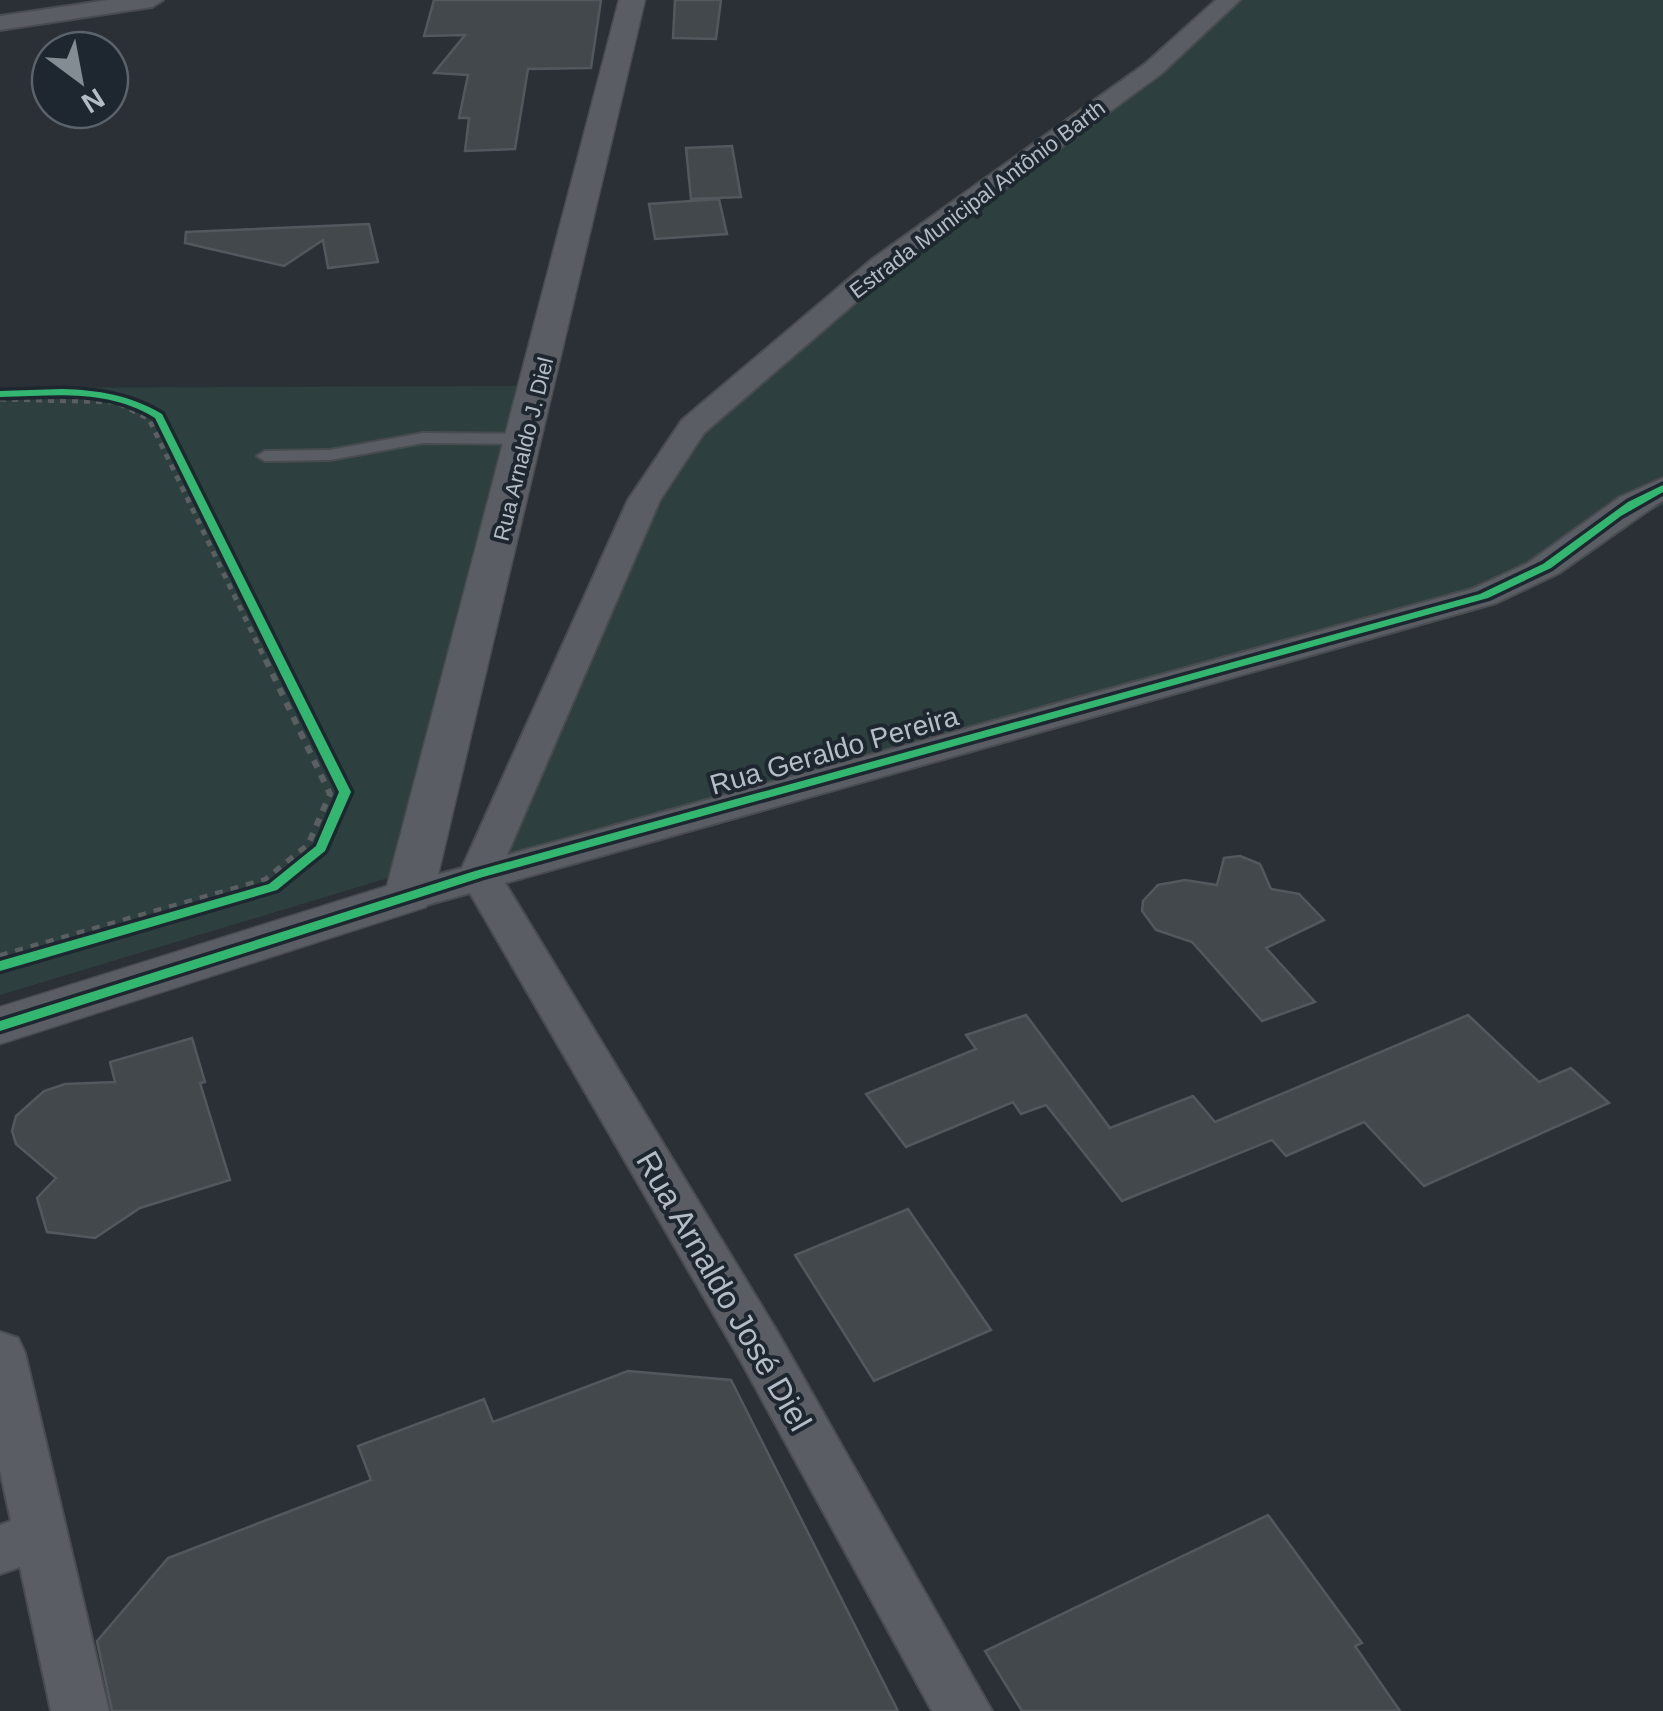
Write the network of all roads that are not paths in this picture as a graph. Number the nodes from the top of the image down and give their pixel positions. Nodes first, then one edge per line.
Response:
1 (632, 0) edge
2 (1229, 0) edge
3 (141, 1) edge
4 (0, 23) edge
5 (526, 439) junction
6 (265, 456) dead end
7 (1663, 488) edge
8 (480, 874) junction
9 (409, 896) junction
10 (0, 1026) edge
11 (0, 1353) edge
12 (19, 1542) edge
13 (80, 1711) edge
14 (963, 1711) edge

1 - 5 street, Rua Arnaldo J. Diel
2 - 8 street, Estrada Municipal Antônio Barth
3 - 4 street
5 - 6 lane
5 - 9 street, Rua Arnaldo J. Diel
7 - 8 street, Rua Geraldo Pereira
8 - 9 street, Rua Geraldo Pereira
8 - 14 street, Rua Arnaldo José Diel
9 - 10 street, Rua Geraldo Pereira
11 - 12 street
12 - 13 street

